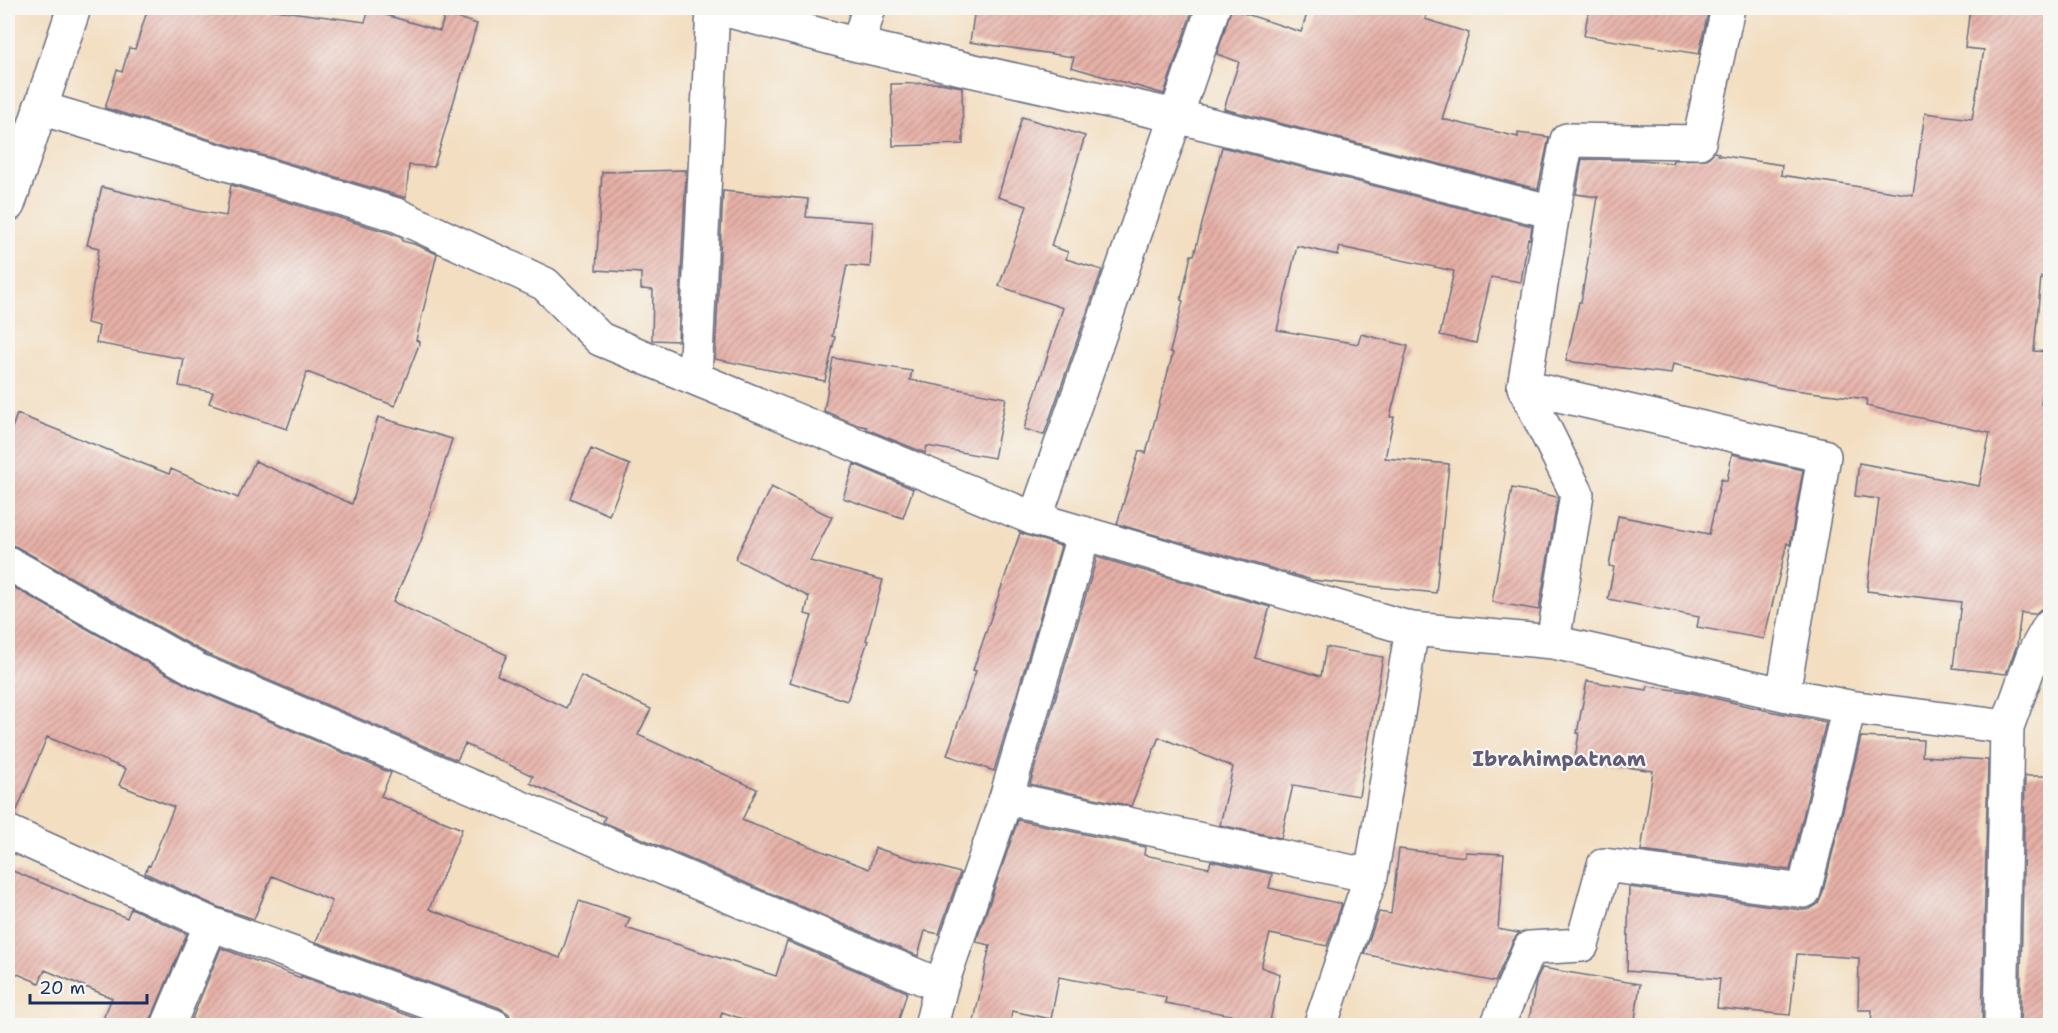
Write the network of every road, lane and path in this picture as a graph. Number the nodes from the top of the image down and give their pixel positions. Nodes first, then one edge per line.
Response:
1 (74, 8) edge
2 (713, 8) edge
3 (719, 8) edge
4 (869, 8) edge
5 (1213, 8) edge
6 (1728, 8) edge
7 (858, 45) junction
8 (40, 108) junction
9 (1176, 116) junction
10 (8, 206) edge
11 (1553, 212) junction
12 (695, 377) junction
13 (1524, 387) junction
14 (1035, 519) junction
15 (1084, 533) junction
16 (8, 563) edge
17 (2050, 625) edge
18 (1412, 629) junction
19 (1553, 642) junction
20 (2042, 656) edge
21 (1783, 694) junction
22 (1849, 707) junction
23 (2007, 728) junction
24 (1006, 798) junction
25 (8, 832) edge
26 (1371, 876) junction
27 (211, 924) junction
28 (941, 986) junction
29 (490, 1025) edge
30 (168, 1026) edge
31 (931, 1026) edge
32 (1320, 1026) edge
33 (1497, 1026) edge
34 (2001, 1026) edge

1 - 8 street
2 - 12 street
3 - 7 street
4 - 7 street
5 - 9 street
6 - 11 street
7 - 9 street
8 - 10 street
8 - 12 street
9 - 11 street
9 - 14 street
11 - 13 street
12 - 14 street
13 - 19 street
13 - 21 street
14 - 15 street
15 - 18 street
15 - 24 street
16 - 28 street
17 - 20 street
18 - 19 street
18 - 26 street
19 - 21 street
20 - 23 street
21 - 22 street
22 - 23 street
22 - 33 street
23 - 34 street
24 - 26 street
24 - 28 street
25 - 27 street
26 - 32 street
27 - 29 street
27 - 30 street
28 - 31 street

